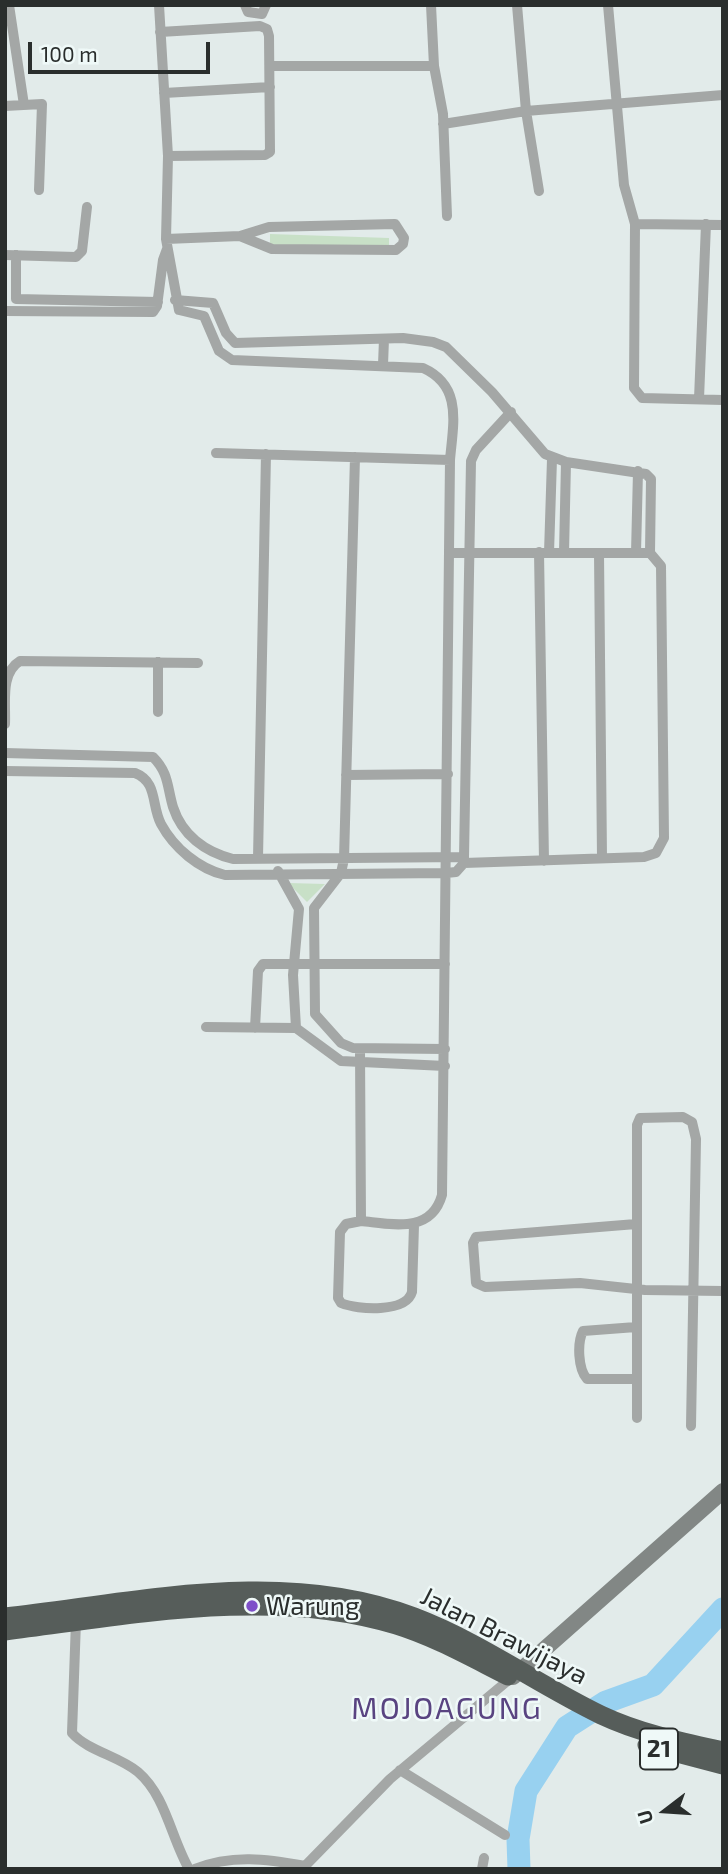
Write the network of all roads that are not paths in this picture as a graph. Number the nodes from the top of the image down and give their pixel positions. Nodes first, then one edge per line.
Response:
1 (9, 5) edge
2 (159, 5) edge
3 (245, 5) edge
4 (266, 5) edge
5 (431, 5) edge
6 (517, 5) edge
7 (608, 5) edge
8 (160, 32) junction
9 (270, 65) junction
10 (434, 66) junction
11 (270, 88) junction
12 (164, 93) junction
13 (723, 95) edge
14 (617, 102) junction
15 (24, 105) junction
16 (5, 106) edge
17 (526, 111) junction
18 (443, 129) junction
19 (167, 156) junction
20 (39, 190) dead end
21 (539, 191) dead end
22 (87, 207) dead end
23 (447, 216) dead end
24 (635, 224) junction
25 (706, 224) junction
26 (723, 225) edge
27 (240, 236) junction
28 (167, 244) junction
29 (11, 255) edge
30 (10, 299) edge
31 (175, 300) junction
32 (158, 302) junction
33 (5, 311) edge
34 (384, 339) junction
35 (383, 365) junction
36 (699, 400) junction
37 (723, 400) edge
38 (511, 412) junction
39 (216, 453) dead end
40 (266, 454) junction
41 (355, 457) junction
42 (552, 459) junction
43 (450, 460) junction
44 (566, 463) junction
45 (638, 471) junction
46 (564, 552) junction
47 (650, 552) junction
48 (450, 553) junction
49 (467, 553) junction
50 (544, 553) junction
51 (599, 553) junction
52 (636, 553) junction
53 (158, 662) junction
54 (198, 663) dead end
55 (158, 712) dead end
56 (5, 724) edge
57 (5, 753) edge
58 (5, 771) edge
59 (448, 774) junction
60 (346, 775) junction
61 (258, 858) junction
62 (447, 858) junction
63 (602, 858) junction
64 (278, 859) junction
65 (344, 859) junction
66 (464, 860) junction
67 (544, 861) junction
68 (341, 873) junction
69 (446, 873) junction
70 (278, 874) junction
71 (314, 908) junction
72 (299, 909) junction
73 (294, 963) junction
74 (313, 963) junction
75 (445, 964) junction
76 (206, 1027) dead end
77 (255, 1028) junction
78 (296, 1028) junction
79 (445, 1049) junction
80 (360, 1050) junction
81 (361, 1064) junction
82 (445, 1066) junction
83 (361, 1222) junction
84 (636, 1224) junction
85 (414, 1225) junction
86 (635, 1289) junction
87 (691, 1292) junction
88 (723, 1292) edge
89 (636, 1327) junction
90 (637, 1379) junction
91 (637, 1418) dead end
92 (691, 1426) dead end
93 (723, 1491) edge
94 (5, 1617) edge
95 (76, 1621) junction
96 (5, 1630) edge
97 (517, 1674) junction
98 (600, 1720) junction
99 (723, 1751) edge
100 (723, 1765) edge
101 (400, 1770) junction
102 (505, 1835) dead end
103 (306, 1867) edge
104 (201, 1868) edge
105 (189, 1869) edge

1 - 15 street
2 - 8 street
3 - 4 street
5 - 10 street
6 - 17 street
7 - 14 street
8 - 9 street
8 - 12 street
9 - 10 street
9 - 11 street
10 - 18 street
11 - 12 street
11 - 19 street
12 - 19 street
13 - 14 street
14 - 17 street
14 - 24 street
15 - 16 street
15 - 20 street
17 - 18 street
17 - 21 street
18 - 23 street
19 - 28 street
22 - 29 street
24 - 25 street
24 - 36 street
25 - 26 street
25 - 36 street
27 - 27 street
27 - 28 street
28 - 31 street
28 - 32 street
29 - 30 street
30 - 32 street
31 - 34 street
31 - 35 street
32 - 33 street
34 - 35 street
34 - 38 street
35 - 43 street
36 - 37 street
38 - 42 street
38 - 49 street
39 - 40 street
40 - 41 street
40 - 61 street
41 - 43 street
41 - 60 street
42 - 44 street
42 - 50 street
43 - 48 street
44 - 45 street
44 - 46 street
45 - 47 street
45 - 52 street
46 - 50 street
46 - 51 street
47 - 52 street
47 - 63 street
48 - 49 street
48 - 59 street
49 - 50 street
49 - 66 street
50 - 67 street
51 - 52 street
51 - 63 street
53 - 54 street
53 - 55 street
53 - 56 street
57 - 61 street
58 - 70 street
59 - 60 street
59 - 62 street
60 - 65 street
61 - 64 street
62 - 65 street
62 - 66 street
62 - 69 street
63 - 67 street
64 - 65 street
64 - 70 street
65 - 68 street
66 - 67 street
66 - 69 street
68 - 69 street
68 - 70 street
68 - 71 street
69 - 75 street
70 - 72 street
71 - 72 street
71 - 74 street
72 - 73 street
73 - 74 street
73 - 77 street
73 - 78 street
74 - 75 street
74 - 80 street
75 - 79 street
76 - 77 street
77 - 78 street
78 - 81 street
79 - 80 street
79 - 82 street
80 - 81 street
81 - 82 street
81 - 83 street
82 - 85 street
83 - 85 street
83 - 85 street
84 - 86 street
84 - 86 street
84 - 87 street
86 - 87 street
86 - 89 street
87 - 88 street
87 - 92 street
89 - 90 street
89 - 90 street
90 - 91 street
93 - 97 street
94 - 97 highway, Jalan Brawijaya / 21
95 - 96 highway, Jalan Brawijaya / 21
95 - 97 highway, Jalan Brawijaya / 21
95 - 105 street
97 - 98 highway, Jalan Brawijaya / 21
97 - 101 street
98 - 99 highway, Jalan Brawijaya / 21
98 - 100 highway, Jalan Brawijaya / 21
101 - 102 street
101 - 103 street
103 - 104 street

